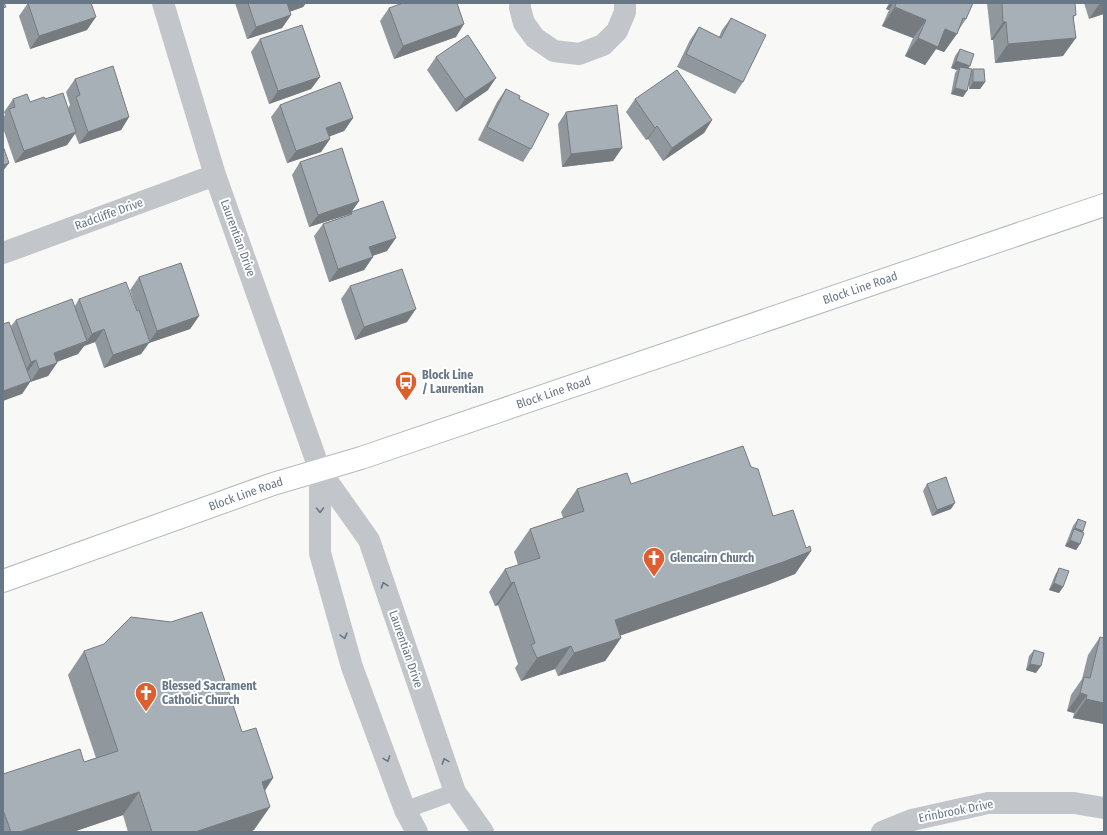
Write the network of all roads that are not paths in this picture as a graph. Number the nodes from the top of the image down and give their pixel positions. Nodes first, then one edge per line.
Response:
1 (163, 3) edge
2 (520, 3) edge
3 (625, 3) edge
4 (215, 175) junction
5 (1104, 205) edge
6 (3, 253) edge
7 (320, 471) junction
8 (3, 581) edge
9 (455, 792) junction
10 (1104, 808) edge
11 (405, 810) junction
12 (417, 832) edge
13 (483, 832) edge
14 (882, 832) edge

1 - 4 street, Laurentian Drive
2 - 3 street
4 - 6 street, Radcliffe Drive
4 - 7 street, Laurentian Drive
5 - 7 street, Block Line Road
7 - 8 street, Block Line Road
9 -> 7 street, Laurentian Drive
7 -> 11 street, Laurentian Drive
9 - 11 lane
9 - 13 street, Laurentian Drive
10 - 14 street, Erinbrook Drive
11 - 12 street, Laurentian Drive

